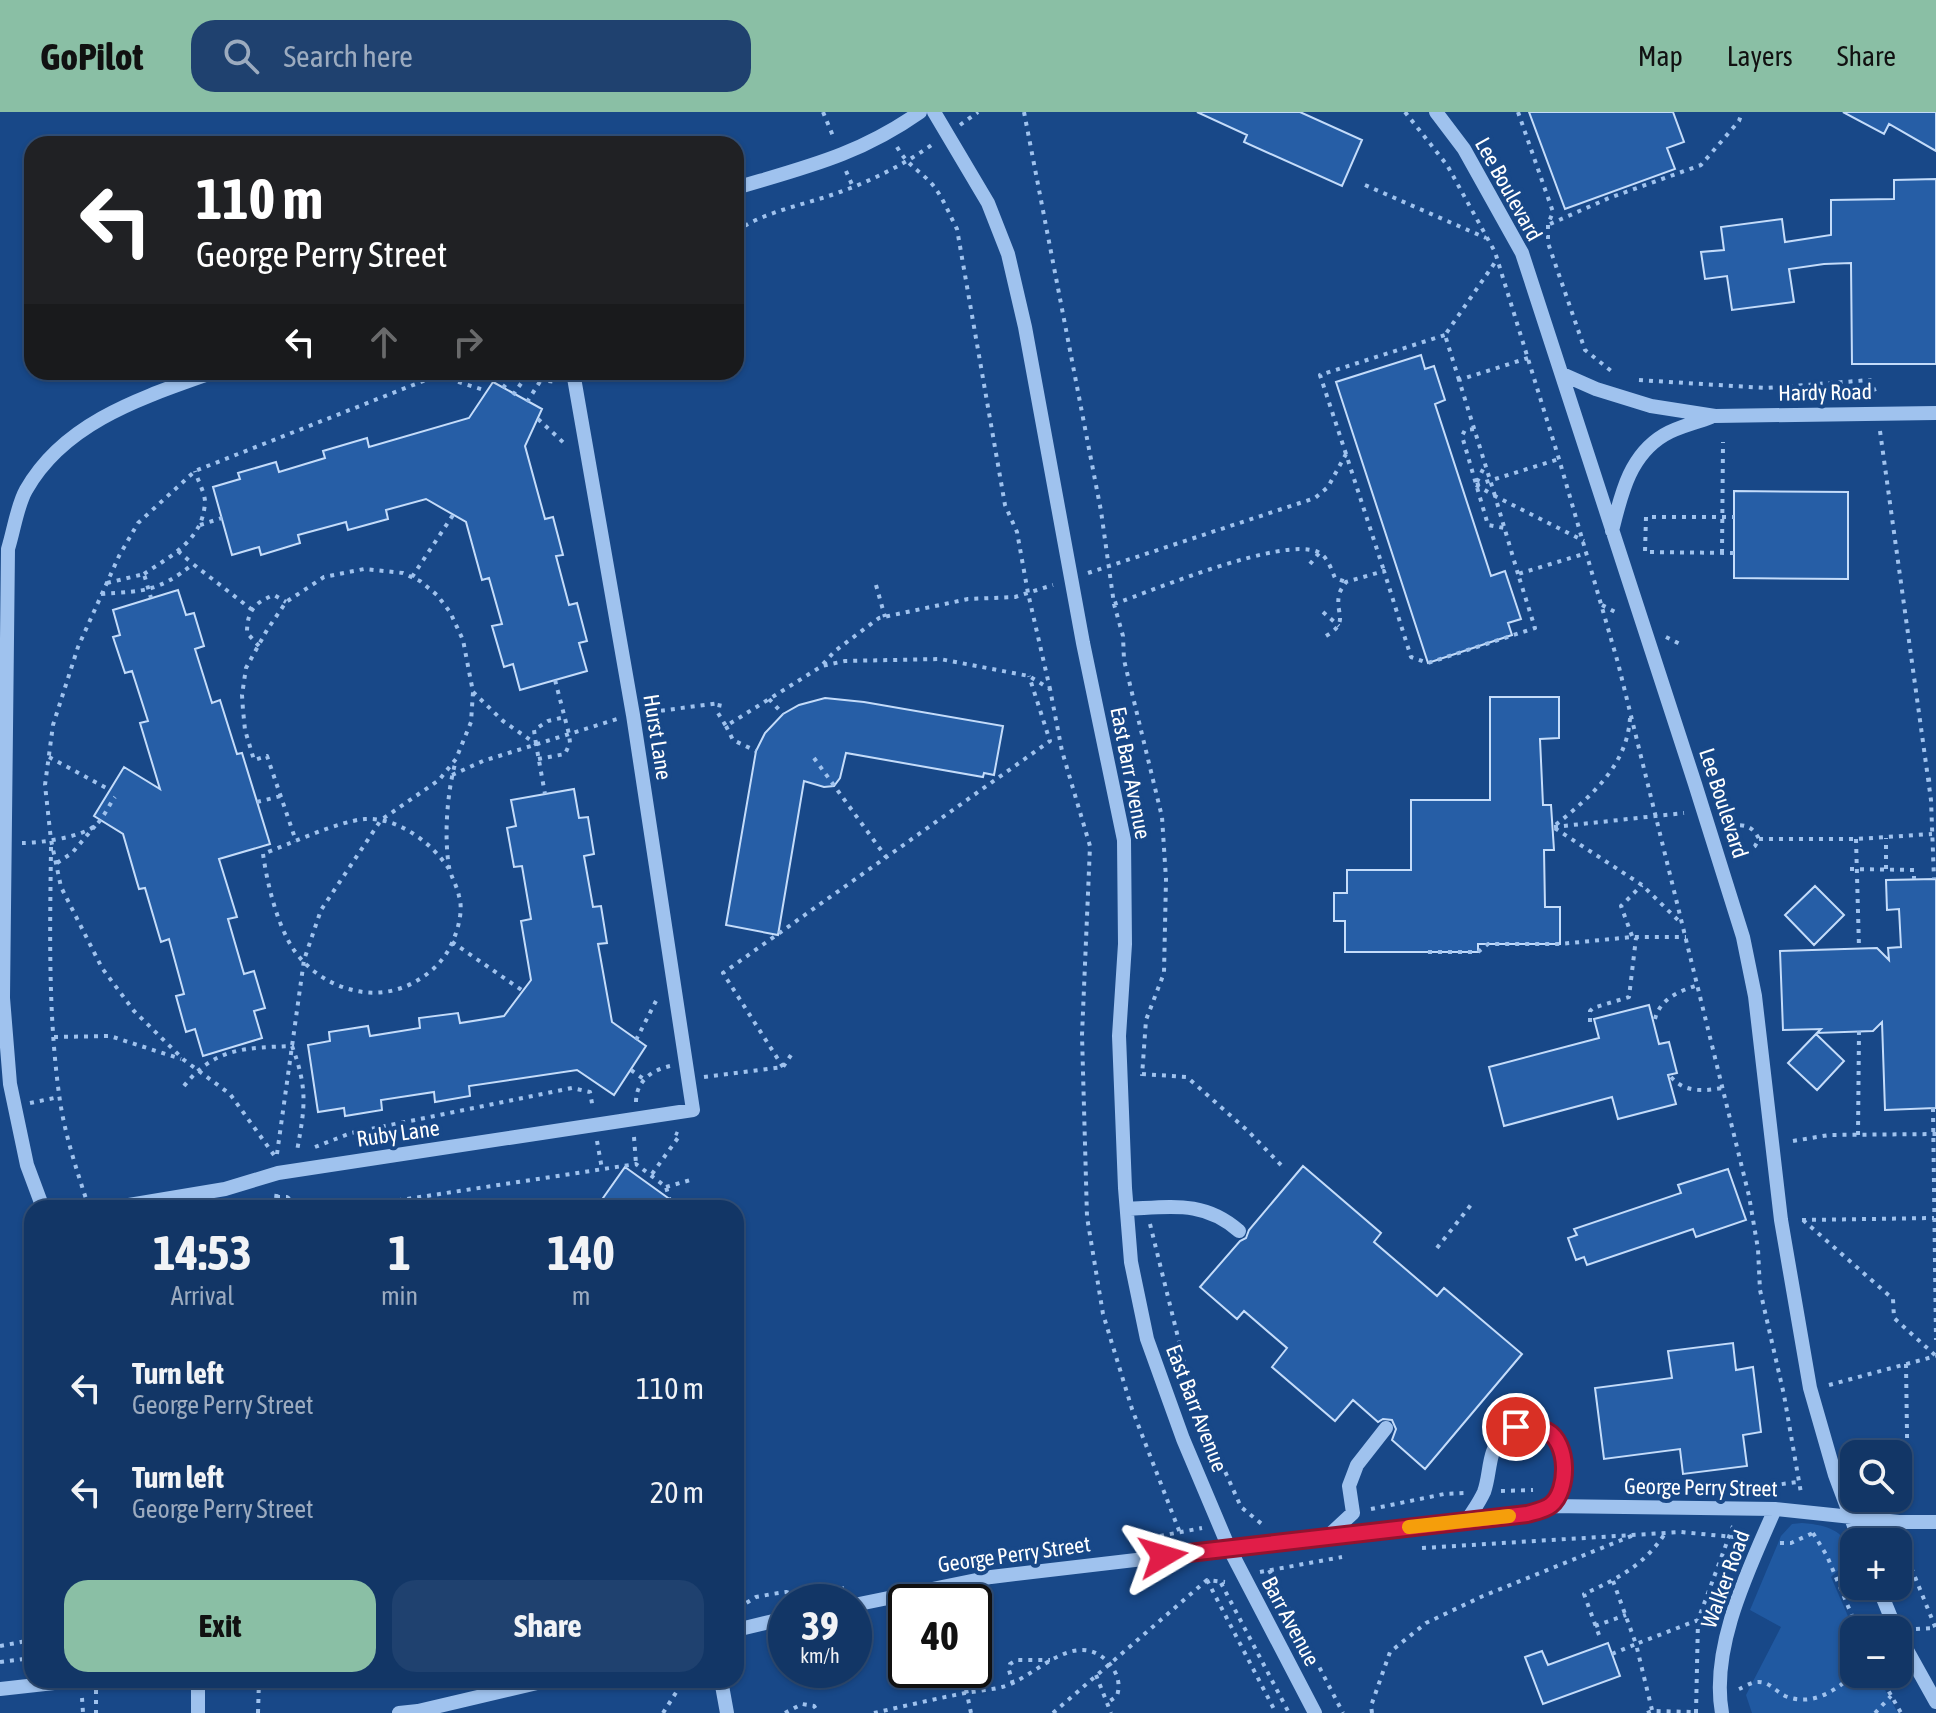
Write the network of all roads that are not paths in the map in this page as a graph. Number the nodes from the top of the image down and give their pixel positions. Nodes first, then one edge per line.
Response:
1 (920, 112) edge
2 (934, 112) edge
3 (1436, 112) edge
4 (744, 186) edge
5 (1562, 374) junction
6 (194, 380) edge
7 (574, 380) edge
8 (1936, 413) edge
9 (1715, 416) junction
10 (1612, 532) junction
11 (693, 1110) joint
12 (40, 1200) edge
13 (159, 1200) edge
14 (1127, 1209) junction
15 (1239, 1231) dead end
16 (1386, 1428) dead end
17 (1550, 1506) junction
18 (1775, 1509) junction
19 (1850, 1517) junction
20 (1468, 1519) junction
21 (1936, 1522) edge
22 (1854, 1528) edge
23 (1326, 1538) junction
24 (1229, 1548) junction
25 (872, 1601) edge
26 (768, 1622) edge
27 (744, 1628) edge
28 (1912, 1659) edge
29 (24, 1686) edge
30 (198, 1688) edge
31 (519, 1688) edge
32 (722, 1688) edge
33 (0, 1689) edge
34 (1936, 1702) edge
35 (198, 1713) edge
36 (399, 1713) edge
37 (727, 1713) edge
38 (1315, 1713) edge
39 (1722, 1713) edge

1 - 4 street
2 - 14 street, East Barr Avenue
3 - 5 street, Lee Boulevard
5 - 9 street, Hardy Road
5 - 10 street, Lee Boulevard
6 - 12 street
7 - 11 street, Hurst Lane
8 - 9 street, Hardy Road
9 - 10 street, Hardy Road
10 - 19 street, Lee Boulevard
11 - 13 street, Ruby Lane
14 - 15 street
14 - 24 street, East Barr Avenue
16 - 23 street
17 - 18 street, George Perry Street
17 - 20 street, George Perry Street
17 - 20 street
18 - 19 street, George Perry Street
18 - 39 street, Walker Road
19 - 21 street, George Perry Street
19 - 22 street, Lee Boulevard
20 - 23 street, George Perry Street
23 - 24 street, George Perry Street
24 - 25 street, George Perry Street
24 - 38 street, Barr Avenue
26 - 27 street
28 - 34 street
29 - 33 street
30 - 35 street
31 - 36 street
32 - 37 street

